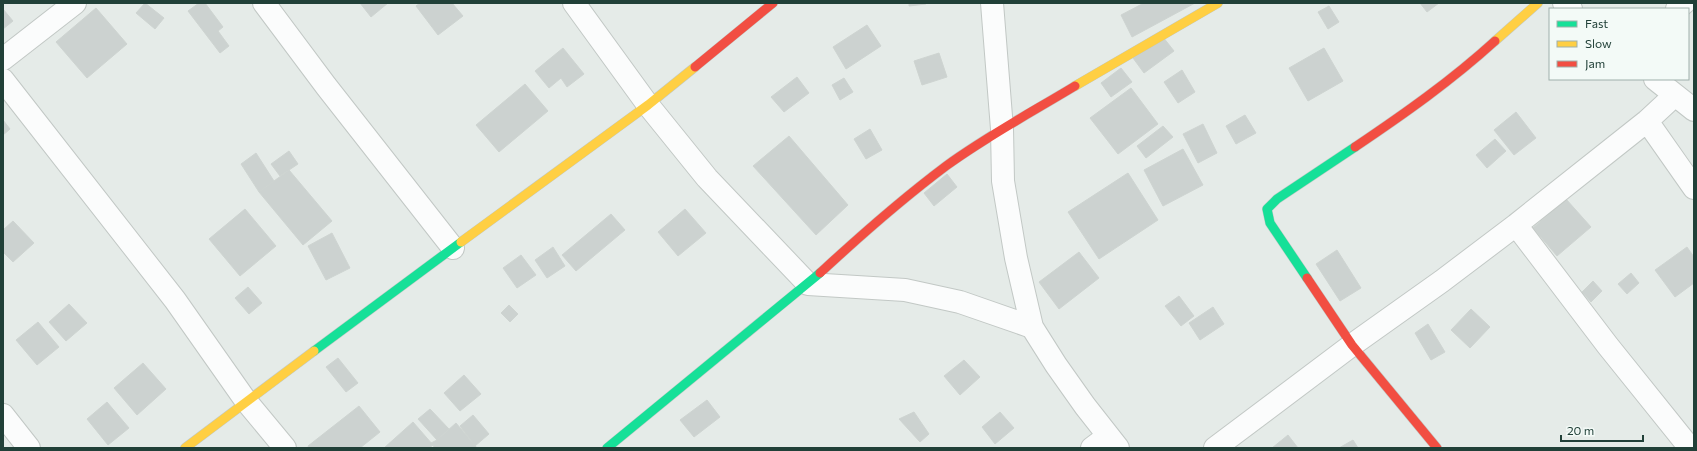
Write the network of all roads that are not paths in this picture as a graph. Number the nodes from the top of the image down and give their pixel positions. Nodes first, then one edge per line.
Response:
1 (75, 3) edge
2 (264, 3) edge
3 (574, 3) edge
4 (773, 3) edge
5 (992, 3) edge
6 (1218, 3) edge
7 (1538, 3) edge
8 (3, 59) edge
9 (3, 80) edge
10 (1656, 80) edge
11 (1675, 95) junction
12 (648, 105) junction
13 (1694, 110) edge
14 (1646, 121) junction
15 (1002, 129) junction
16 (1694, 188) edge
17 (1516, 225) junction
18 (453, 248) junction
19 (808, 284) junction
20 (1032, 327) junction
21 (1352, 345) junction
22 (246, 401) junction
23 (3, 415) edge
24 (1106, 444) edge
25 (29, 448) edge
26 (185, 448) edge
27 (285, 448) edge
28 (607, 448) edge
29 (1215, 448) edge
30 (1438, 448) edge
31 (1690, 448) edge

1 - 8 street
2 - 18 street
3 - 12 street
4 - 12 street
5 - 15 street
6 - 15 street
7 - 21 street
9 - 22 street
10 - 11 street
11 - 13 street
11 - 14 street
12 - 18 street
12 - 19 street
14 - 16 street
14 - 17 street
15 - 19 street
15 - 20 street
17 - 21 street
17 - 31 street
18 - 22 street
19 - 20 street
19 - 28 street
20 - 24 street
21 - 29 street
21 - 30 street
22 - 26 street
22 - 27 street
23 - 25 street

